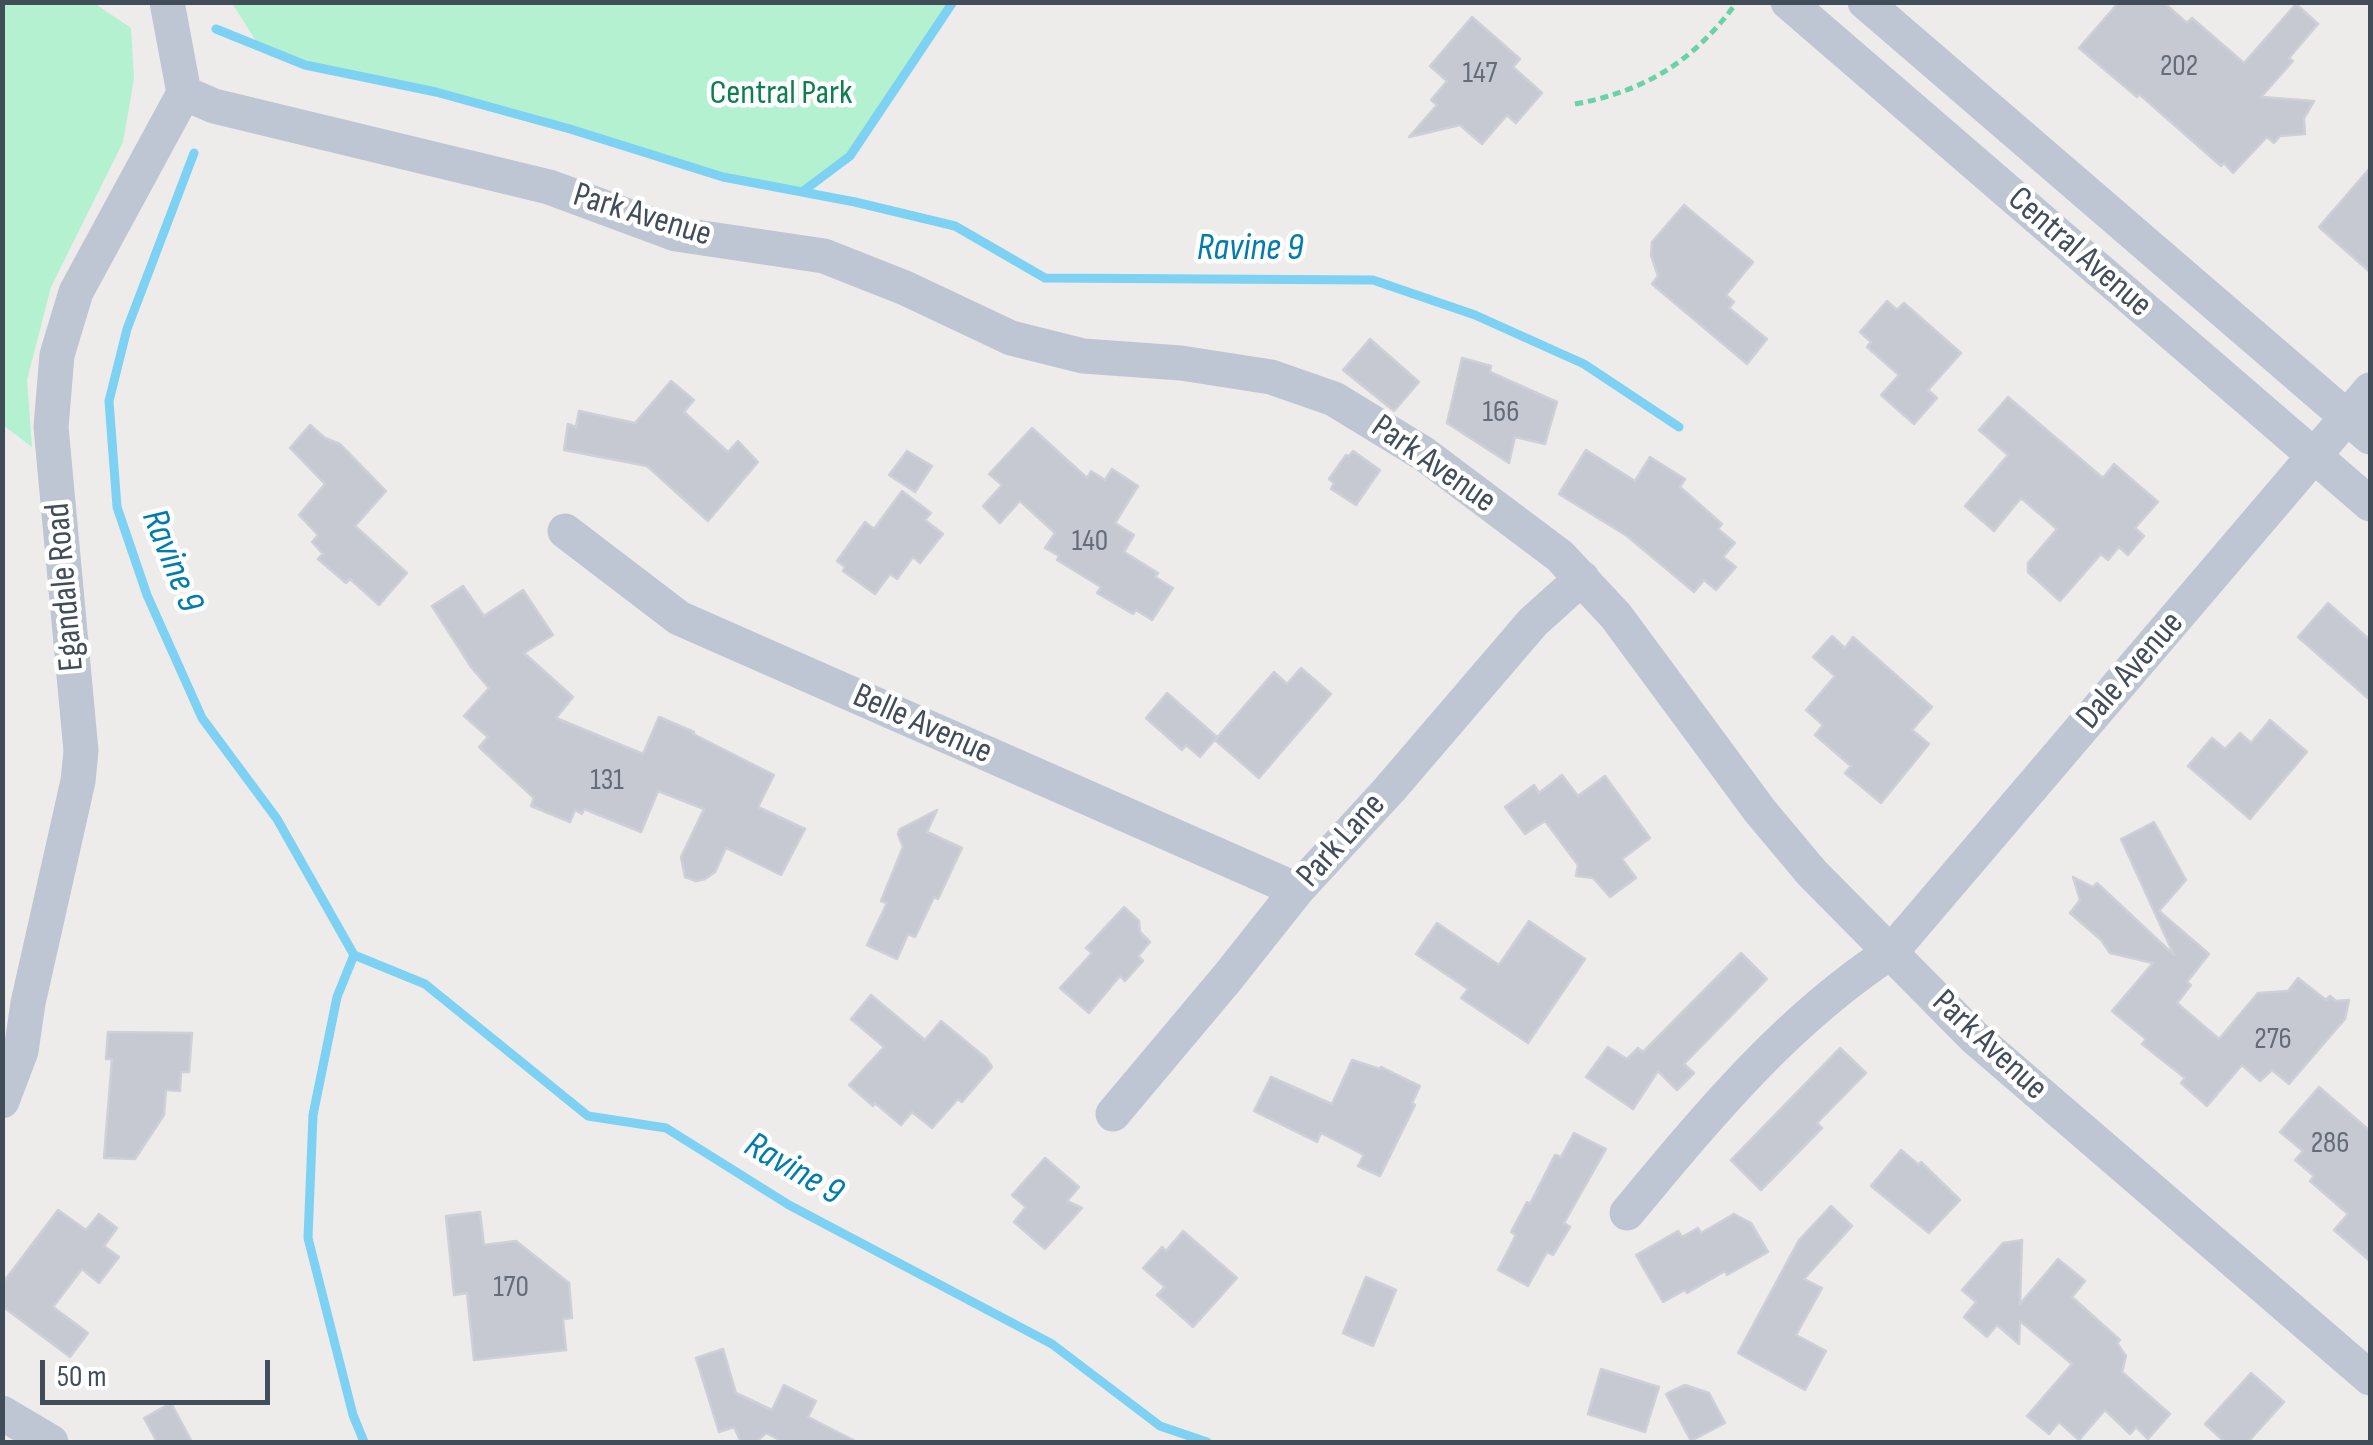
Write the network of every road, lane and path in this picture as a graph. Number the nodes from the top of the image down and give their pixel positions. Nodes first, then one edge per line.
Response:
1 (167, 2) edge
2 (1737, 2) edge
3 (1788, 2) edge
4 (1864, 2) edge
5 (184, 93) junction
6 (1576, 104) dead end
7 (1996, 116) junction
8 (1961, 151) junction
9 (2370, 390) edge
10 (2359, 427) edge
11 (2314, 456) junction
12 (2370, 504) edge
13 (564, 531) dead end
14 (1582, 578) junction
15 (1296, 890) junction
16 (1891, 952) junction
17 (2, 1101) edge
18 (1113, 1114) dead end
19 (1626, 1213) dead end
20 (2370, 1378) edge
21 (2, 1413) edge
22 (50, 1442) edge

1 - 5 street
2 - 6 path
3 - 8 street, Central Avenue
4 - 7 street, Central Avenue
5 - 14 street, Park Avenue
5 - 17 street, Egandale Road
7 - 8 street
7 - 10 street, Central Avenue
8 - 11 street, Central Avenue
9 - 10 street, Dale Avenue
10 - 11 street, Dale Avenue
11 - 12 street, Central Avenue
11 - 16 street, Dale Avenue
13 - 15 street, Belle Avenue
14 - 15 street, Park Lane
14 - 16 street, Park Avenue
15 - 18 street, Park Lane
16 - 19 street, Dale Avenue
16 - 20 street, Park Avenue
21 - 22 street

